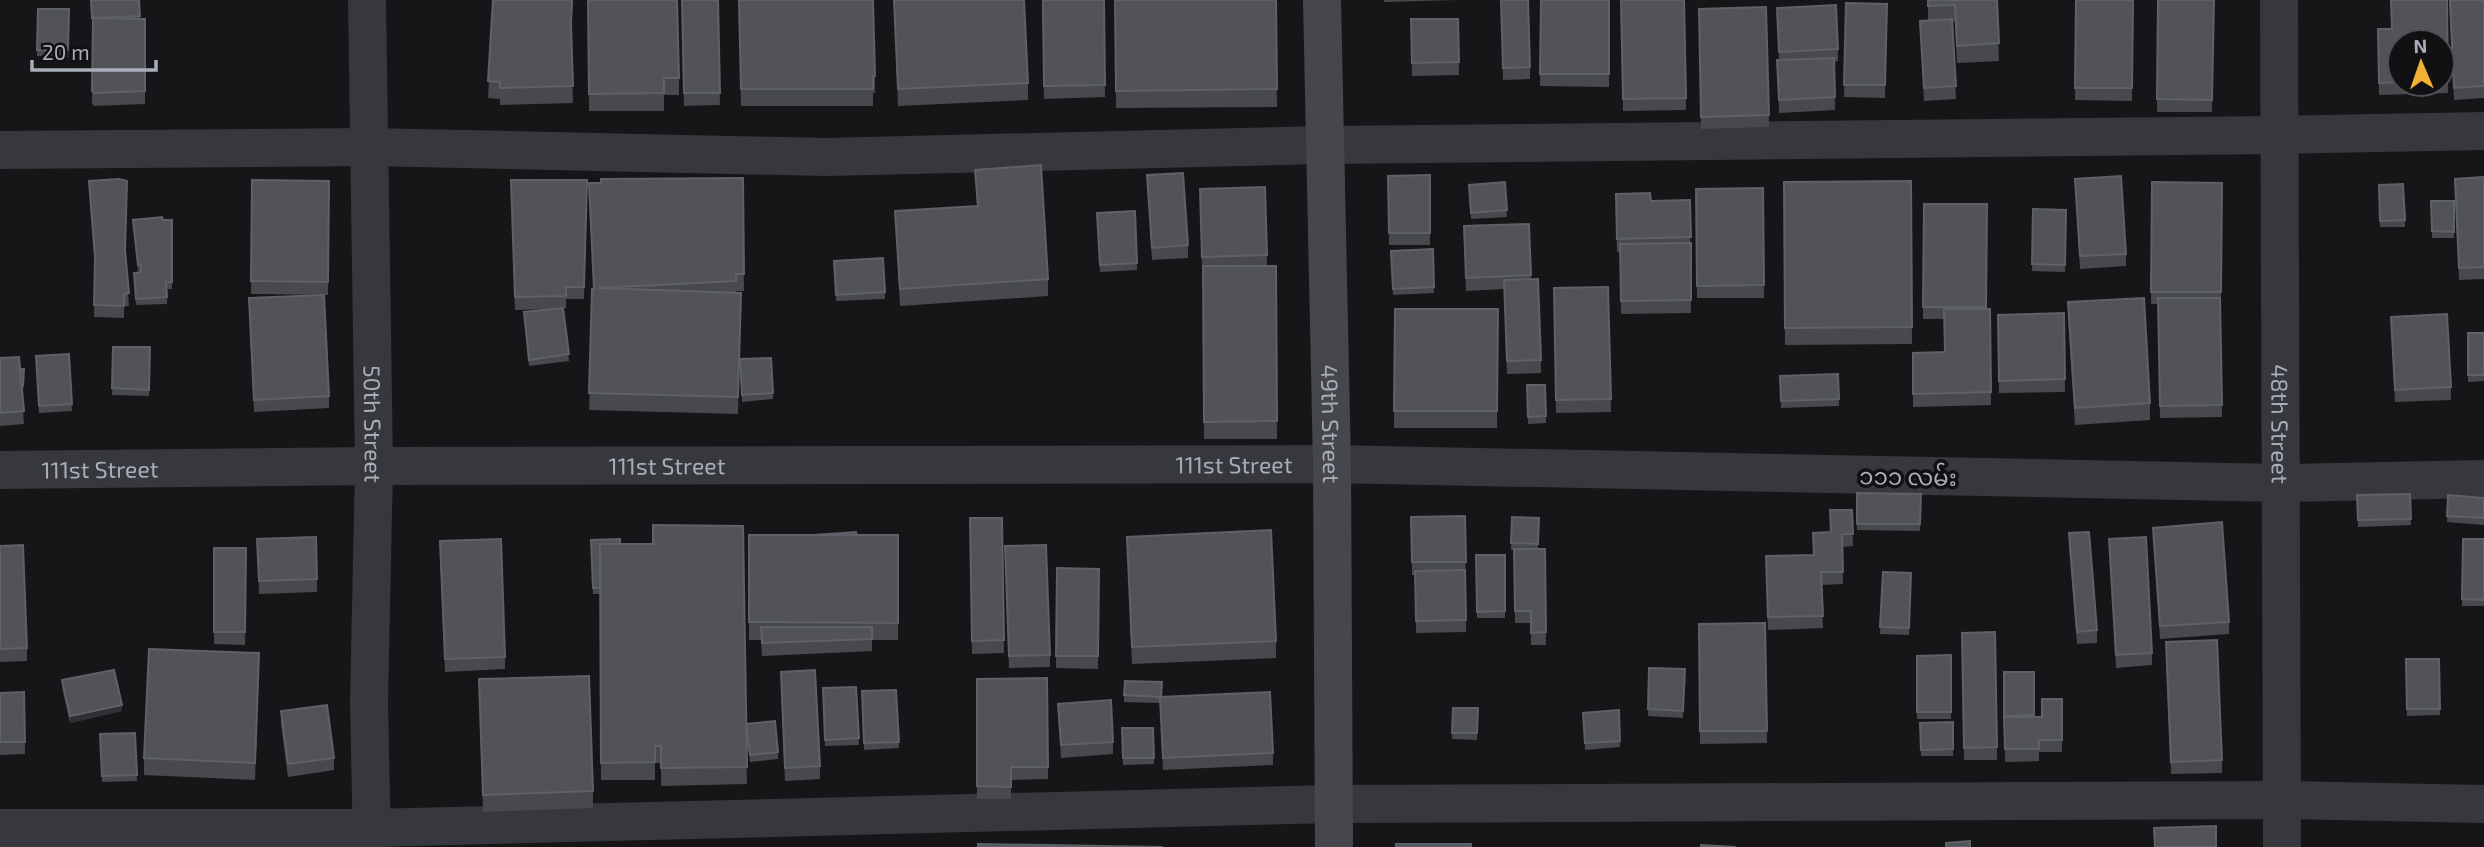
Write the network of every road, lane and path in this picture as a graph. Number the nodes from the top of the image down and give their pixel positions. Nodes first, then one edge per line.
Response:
1 (368, 0) edge
2 (1322, 0) edge
3 (2279, 0) edge
4 (2484, 131) edge
5 (2278, 135) junction
6 (1324, 145) junction
7 (369, 146) junction
8 (0, 150) edge
9 (1332, 464) junction
10 (374, 466) junction
11 (0, 470) edge
12 (2484, 479) edge
13 (2281, 483) junction
14 (2283, 800) junction
15 (1333, 804) junction
16 (2484, 804) edge
17 (0, 828) edge
18 (372, 838) edge
19 (1334, 847) edge
20 (2283, 847) edge

1 - 7 street, 50th Street
2 - 6 main road, 49th Street
3 - 5 street, 48th Street
4 - 5 street
5 - 6 street
5 - 13 street, 48th Street
6 - 7 street
6 - 9 main road, 49th Street
7 - 8 street
7 - 10 street, 50th Street
9 - 10 street, 111st Street
9 - 13 street, ၁၁၁ လမ်း
9 - 15 main road, 49th Street
10 - 11 street, 111st Street
10 - 18 street, 50th Street
12 - 13 street, ၁၁၁ လမ်း
13 - 14 street, 48th Street
14 - 15 street
14 - 16 street
14 - 20 street, 48th Street
15 - 18 street
15 - 19 main road, 49th Street
17 - 18 street

